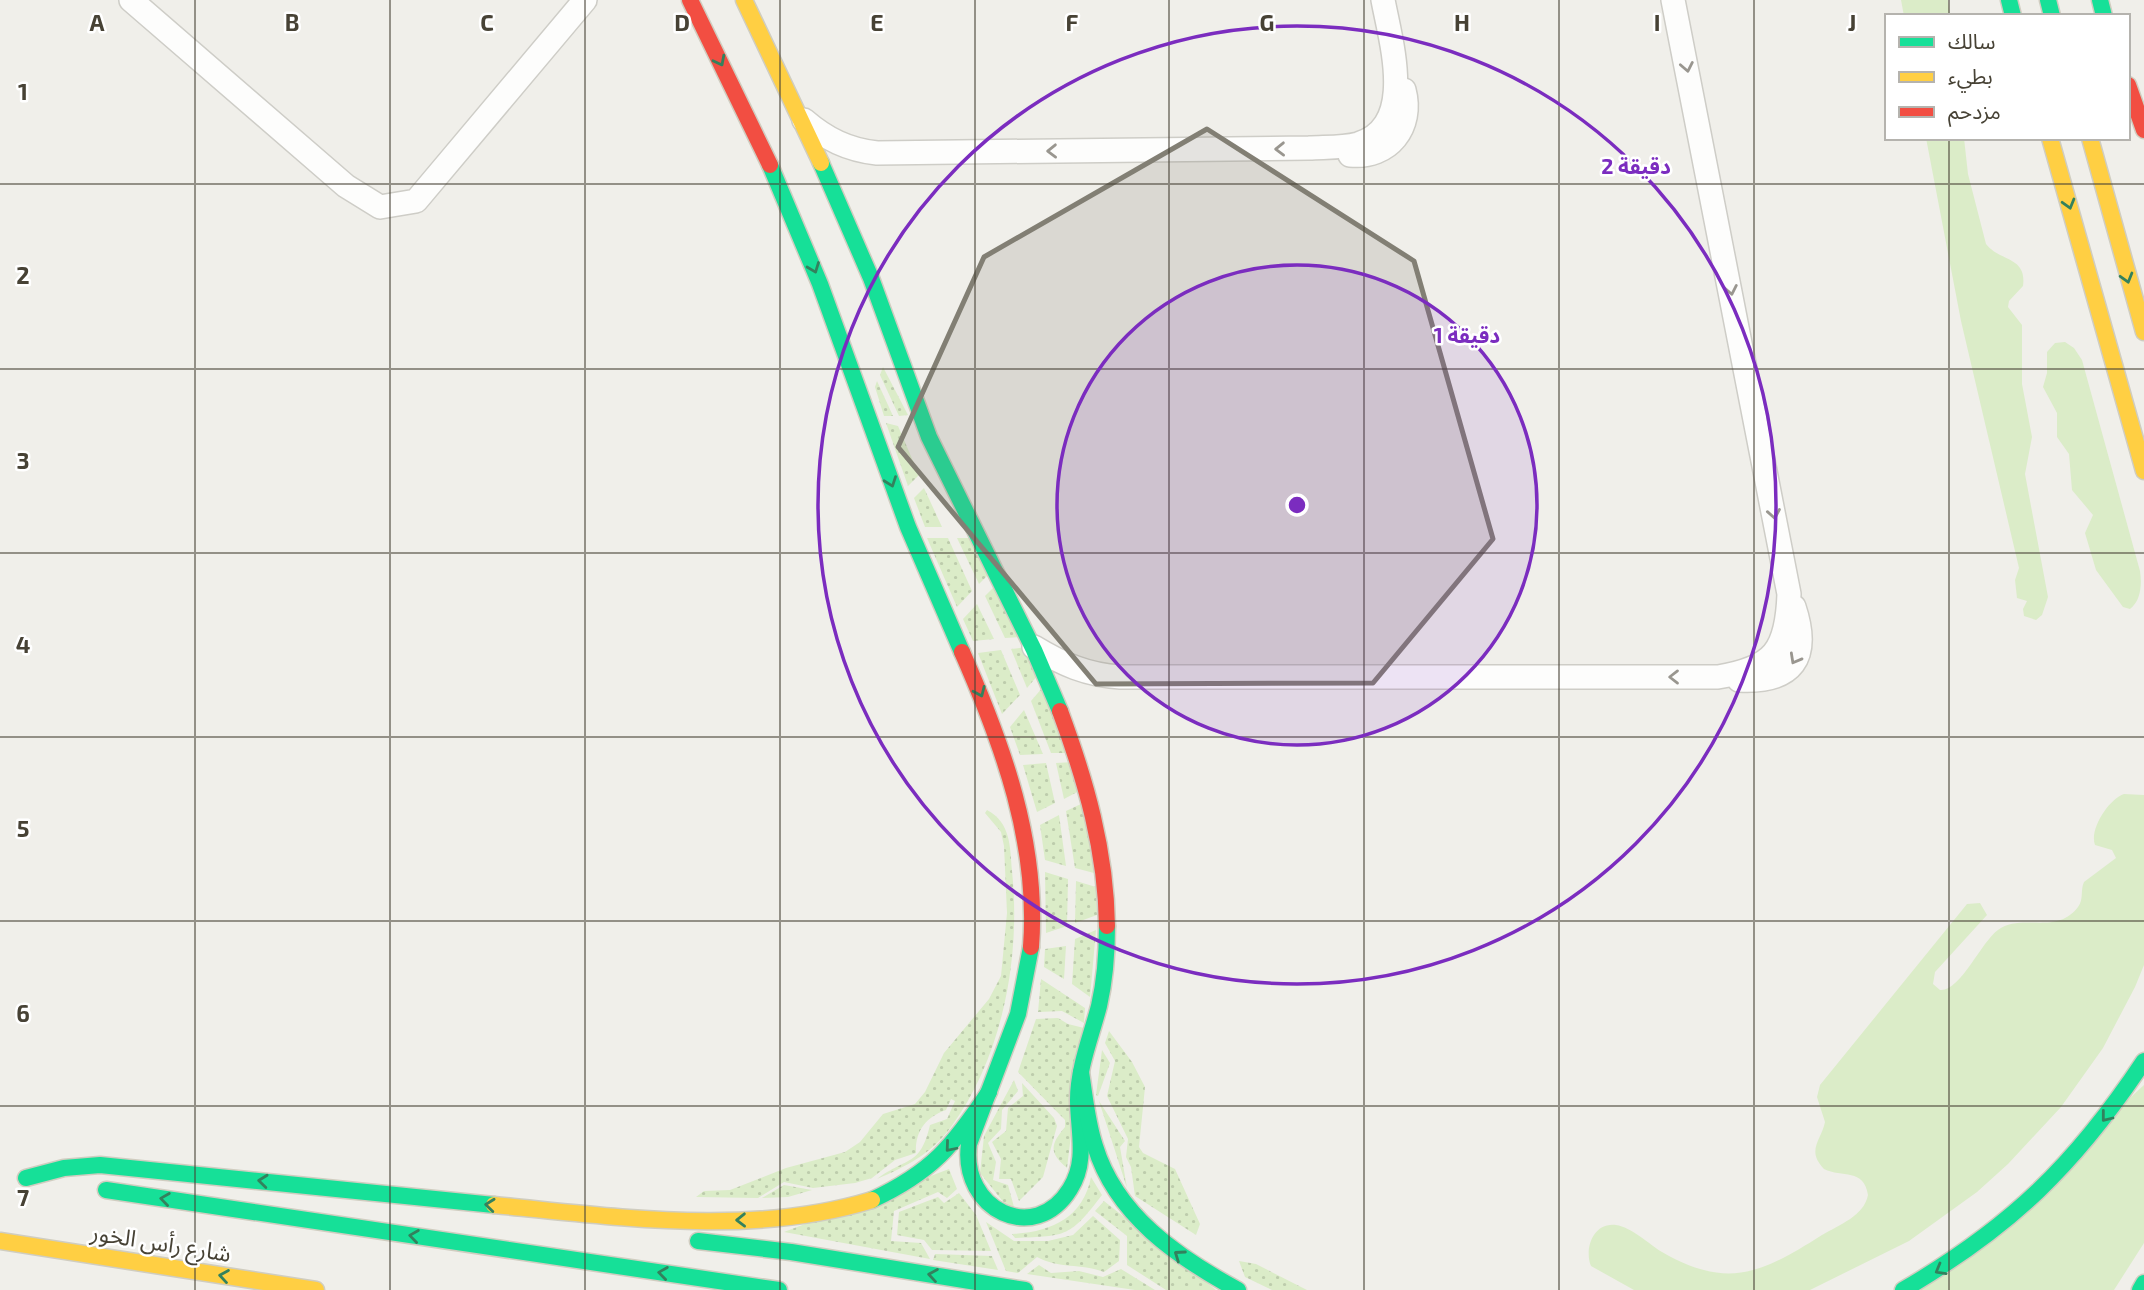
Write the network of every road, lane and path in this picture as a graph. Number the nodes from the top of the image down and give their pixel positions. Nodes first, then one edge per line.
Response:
1 (131, 0) edge
2 (585, 0) edge
3 (690, 0) edge
4 (744, 0) edge
5 (1383, 0) edge
6 (1673, 0) edge
7 (2130, 91) edge
8 (799, 116) junction
9 (2144, 130) edge
10 (2051, 140) edge
11 (2091, 140) edge
12 (2105, 188) junction
13 (2144, 277) edge
14 (2144, 332) edge
15 (2144, 471) edge
16 (1034, 647) junction
17 (2144, 1061) edge
18 (1081, 1072) junction
19 (989, 1092) junction
20 (67, 1184) dead end
21 (94, 1188) dead end
22 (527, 1209) junction
23 (661, 1236) dead end
24 (687, 1239) dead end
25 (0, 1241) edge
26 (2144, 1283) edge
27 (316, 1290) edge
28 (779, 1290) edge
29 (1025, 1290) edge
30 (1238, 1290) edge
31 (1903, 1290) edge
32 (2140, 1290) edge

1 - 2 street
3 -> 19 main road
4 - 8 main road
5 -> 8 street
6 -> 16 street
7 - 9 main road
8 - 16 main road
10 -> 15 main road
11 - 12 main road
12 - 13 main road
12 -> 14 main road
16 - 18 main road
17 -> 31 main road
18 - 19 main road
30 -> 18 main road
19 -> 22 main road
22 -> 20 main road
28 -> 21 main road
22 - 23 main road
29 -> 24 main road
27 -> 25 main road, شارع رأس الخور
26 - 32 main road

